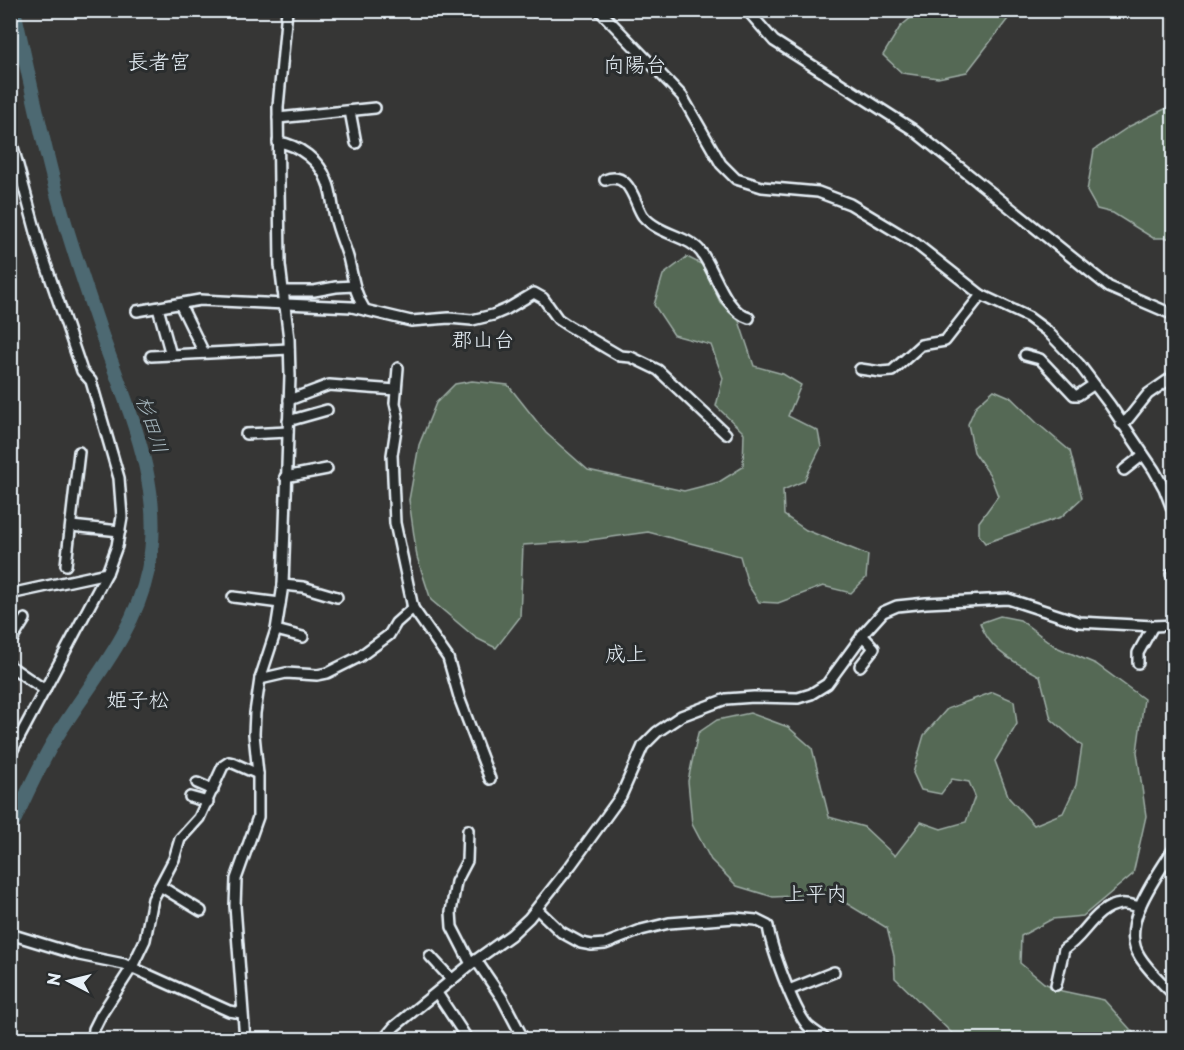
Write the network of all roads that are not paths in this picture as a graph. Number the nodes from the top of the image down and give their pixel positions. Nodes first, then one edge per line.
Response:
1 (287, 10) edge
2 (599, 10) edge
3 (747, 10) edge
4 (375, 108) dead end
5 (350, 111) junction
6 (278, 118) junction
7 (10, 136) edge
8 (278, 142) junction
9 (356, 143) dead end
10 (605, 180) dead end
11 (354, 286) junction
12 (283, 291) junction
13 (981, 295) junction
14 (180, 304) junction
15 (285, 304) junction
16 (158, 308) junction
17 (365, 310) junction
18 (137, 311) dead end
19 (1173, 315) edge
20 (749, 318) dead end
21 (289, 349) junction
22 (204, 353) junction
23 (171, 355) junction
24 (1025, 355) dead end
25 (151, 356) dead end
26 (398, 368) dead end
27 (860, 369) dead end
28 (1173, 376) edge
29 (1093, 385) junction
30 (396, 390) junction
31 (289, 400) junction
32 (327, 410) dead end
33 (288, 421) junction
34 (1121, 424) junction
35 (288, 432) junction
36 (246, 434) dead end
37 (726, 434) dead end
38 (79, 452) dead end
39 (1143, 455) junction
40 (327, 469) dead end
41 (1124, 470) dead end
42 (285, 477) junction
43 (1173, 514) edge
44 (71, 526) junction
45 (120, 531) junction
46 (66, 566) dead end
47 (107, 573) junction
48 (283, 585) junction
49 (10, 594) edge
50 (233, 597) dead end
51 (337, 597) dead end
52 (280, 603) junction
53 (413, 608) junction
54 (25, 619) dead end
55 (1173, 625) edge
56 (1153, 626) junction
57 (276, 630) junction
58 (862, 635) junction
59 (303, 637) dead end
60 (10, 643) edge
61 (1138, 663) dead end
62 (10, 666) edge
63 (860, 666) dead end
64 (260, 679) junction
65 (45, 690) junction
66 (10, 755) edge
67 (258, 774) junction
68 (490, 779) dead end
69 (197, 783) dead end
70 (213, 790) junction
71 (190, 797) dead end
72 (208, 802) junction
73 (468, 830) dead end
74 (1173, 848) edge
75 (160, 886) junction
76 (236, 887) junction
77 (225, 897) dead end
78 (1140, 907) junction
79 (537, 909) junction
80 (201, 911) dead end
81 (10, 934) edge
82 (430, 956) dead end
83 (474, 962) junction
84 (132, 967) junction
85 (834, 972) dead end
86 (452, 980) junction
87 (1056, 985) dead end
88 (789, 990) junction
89 (437, 993) junction
90 (1173, 995) edge
91 (242, 1013) junction
92 (93, 1040) edge
93 (245, 1040) edge
94 (383, 1040) edge
95 (468, 1040) edge
96 (524, 1040) edge
97 (826, 1040) edge

1 - 6 street
2 - 13 street
3 - 19 street
4 - 5 street
5 - 6 street
5 - 9 street
6 - 8 street
7 - 45 street
8 - 11 street
8 - 12 street
10 - 20 street
11 - 12 street
11 - 17 street
12 - 15 street
13 - 27 street
13 - 29 street
14 - 15 street
14 - 16 street
14 - 22 street
15 - 17 street
15 - 21 street
16 - 18 street
16 - 23 street
17 - 37 street
21 - 22 street
21 - 31 street
22 - 23 street
23 - 25 street
24 - 29 street
26 - 30 street
28 - 34 street
29 - 34 street
30 - 31 street
30 - 53 street
31 - 33 street
32 - 33 street
33 - 35 street
34 - 39 street
35 - 36 street
35 - 42 street
38 - 44 street
39 - 41 street
39 - 43 street
40 - 42 street
42 - 48 street
44 - 45 street
44 - 46 street
45 - 47 street
47 - 49 street
47 - 65 street
48 - 51 street
48 - 52 street
50 - 52 street
52 - 57 street
53 - 64 street
53 - 68 street
54 - 60 street
55 - 56 street
56 - 58 street
56 - 61 street
57 - 59 street
57 - 64 street
58 - 63 street
58 - 79 street
62 - 65 street
64 - 67 street
65 - 66 street
67 - 70 street
67 - 76 street
69 - 70 street
70 - 72 street
71 - 72 street
72 - 75 street
73 - 83 street
74 - 78 street
75 - 80 street
75 - 84 street
76 - 77 street
76 - 91 street
78 - 87 street
78 - 90 street
79 - 83 street
79 - 88 street
81 - 84 street
82 - 86 street
83 - 86 street
83 - 96 street
84 - 91 street
84 - 92 street
85 - 88 street
86 - 89 street
88 - 97 street
89 - 94 street
89 - 95 street
91 - 93 street

